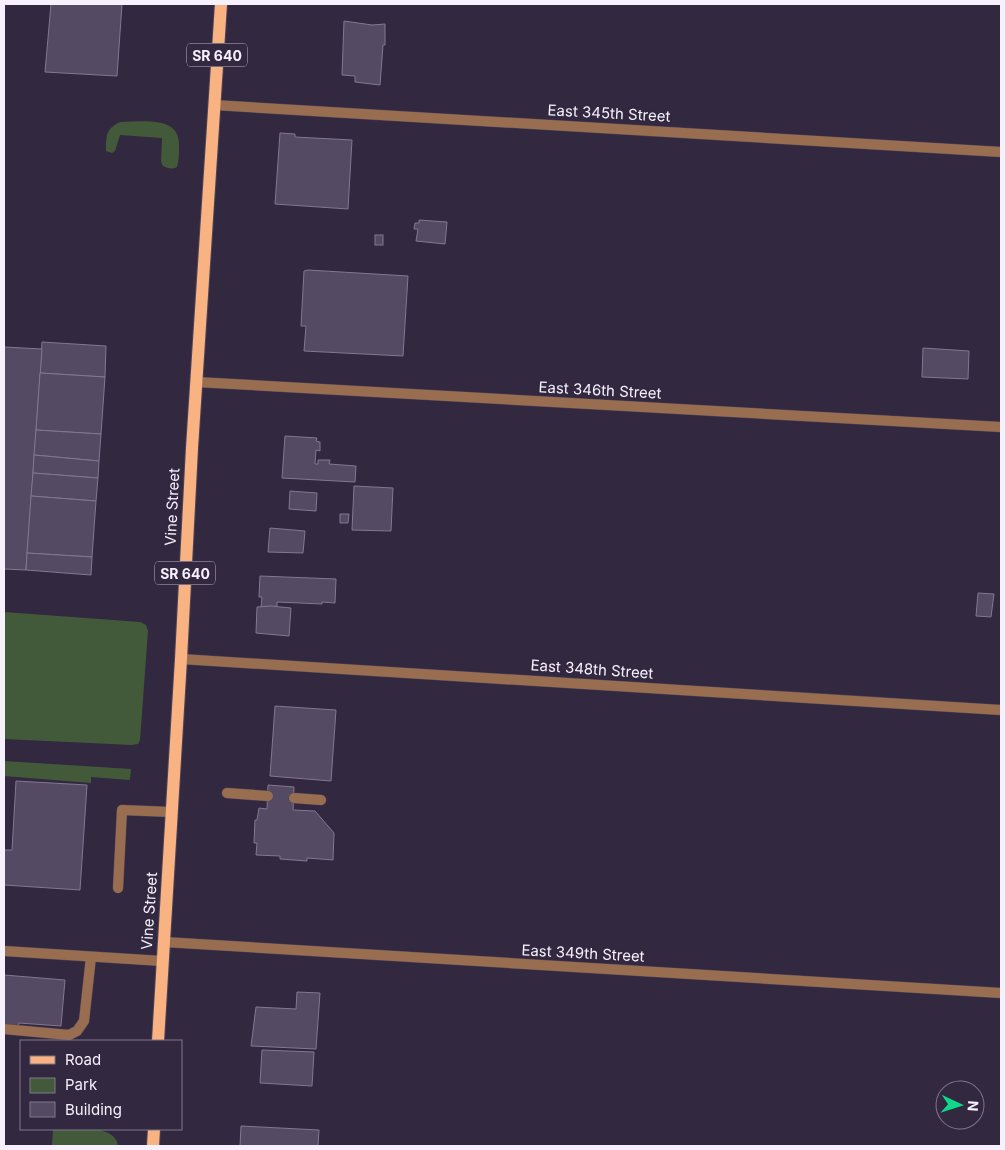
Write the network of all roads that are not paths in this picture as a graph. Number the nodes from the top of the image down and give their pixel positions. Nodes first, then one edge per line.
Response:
1 (221, 4) edge
2 (214, 105) junction
3 (1001, 152) edge
4 (196, 382) junction
5 (1001, 427) edge
6 (181, 659) junction
7 (1001, 710) edge
8 (227, 793) dead end
9 (268, 796) dead end
10 (294, 798) dead end
11 (322, 800) dead end
12 (171, 812) junction
13 (118, 888) dead end
14 (164, 942) junction
15 (4, 951) edge
16 (91, 956) junction
17 (162, 961) junction
18 (1001, 993) edge
19 (4, 1029) edge
20 (158, 1040) edge
21 (154, 1130) edge
22 (153, 1146) edge

1 - 2 main road, Vine Street / SR 640
2 - 3 street, East 345th Street
2 - 4 main road, Vine Street / SR 640
4 - 5 street, East 346th Street
4 - 6 main road, Vine Street / SR 640
6 - 7 street, East 348th Street
6 - 12 main road, Vine Street / SR 640
8 - 9 street
10 - 11 street
12 - 13 street
12 - 14 main road, Vine Street / SR 640
14 - 17 main road, Vine Street / SR 640
14 - 18 street, East 349th Street
15 - 16 street
16 - 17 street
16 - 19 street
17 - 20 main road, Vine Street / SR 640
21 - 22 main road

